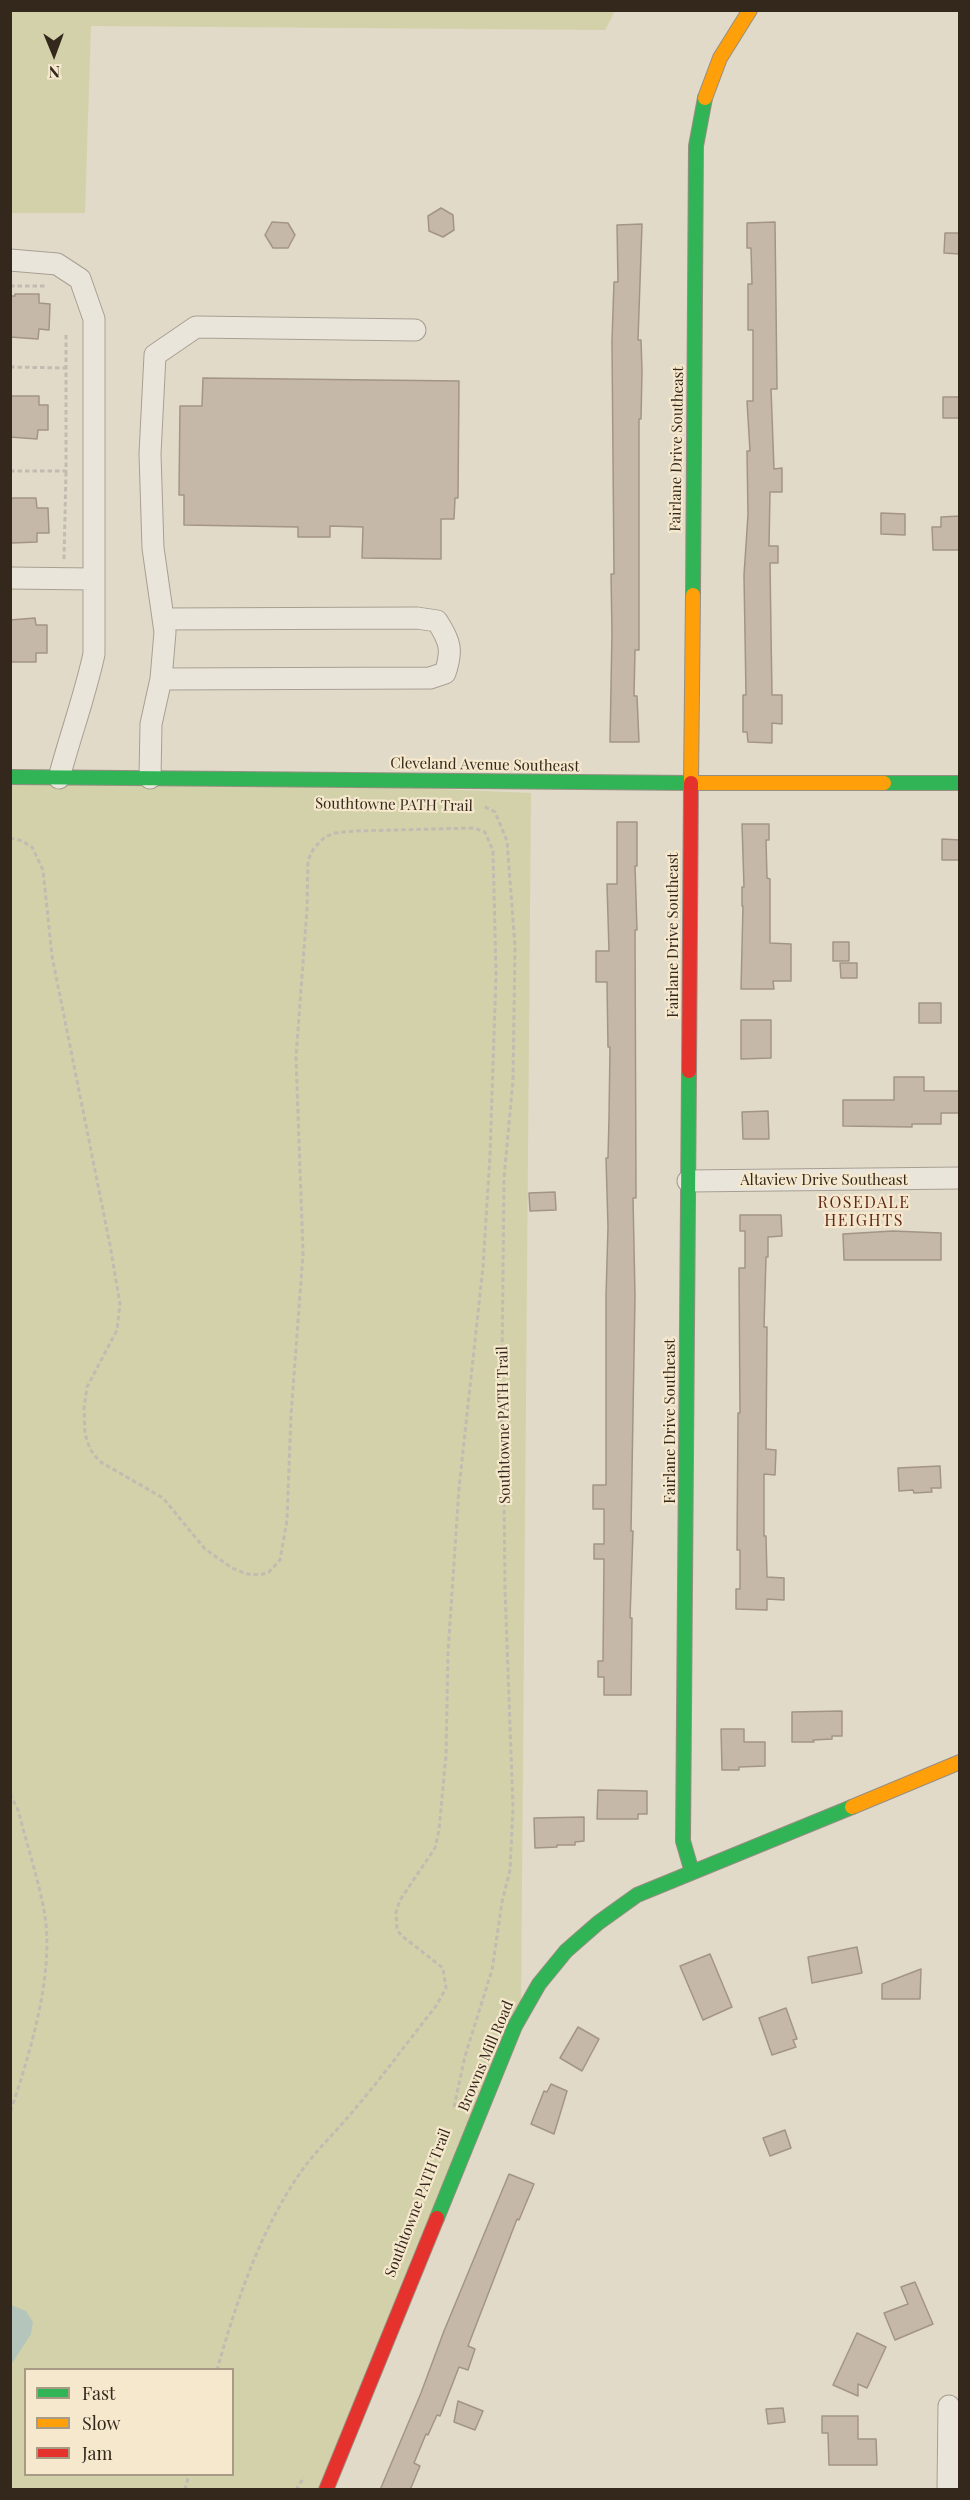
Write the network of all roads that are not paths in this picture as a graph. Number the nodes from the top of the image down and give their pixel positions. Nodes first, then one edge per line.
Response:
1 (750, 10) edge
2 (10, 260) edge
3 (415, 330) dead end
4 (10, 578) edge
5 (92, 579) junction
6 (163, 619) junction
7 (161, 679) junction
8 (10, 777) edge
9 (59, 778) junction
10 (150, 778) junction
11 (690, 783) junction
12 (960, 783) edge
13 (960, 1178) edge
14 (688, 1181) junction
15 (960, 1762) edge
16 (692, 1872) junction
17 (949, 2406) dead end
18 (326, 2490) edge
19 (948, 2490) edge

1 - 11 street, Fairlane Drive Southeast
2 - 5 street
3 - 6 street
4 - 5 street
5 - 9 street
6 - 7 street
6 - 7 street
7 - 10 street
8 - 9 street, Cleveland Avenue Southeast
9 - 10 street, Cleveland Avenue Southeast
10 - 11 street, Cleveland Avenue Southeast
11 - 12 street, Cleveland Avenue Southeast
11 - 14 street, Fairlane Drive Southeast
13 - 14 street, Altaview Drive Southeast
14 - 16 street, Fairlane Drive Southeast
15 - 16 street, Browns Mill Road
16 - 18 street, Browns Mill Road
17 - 19 street

